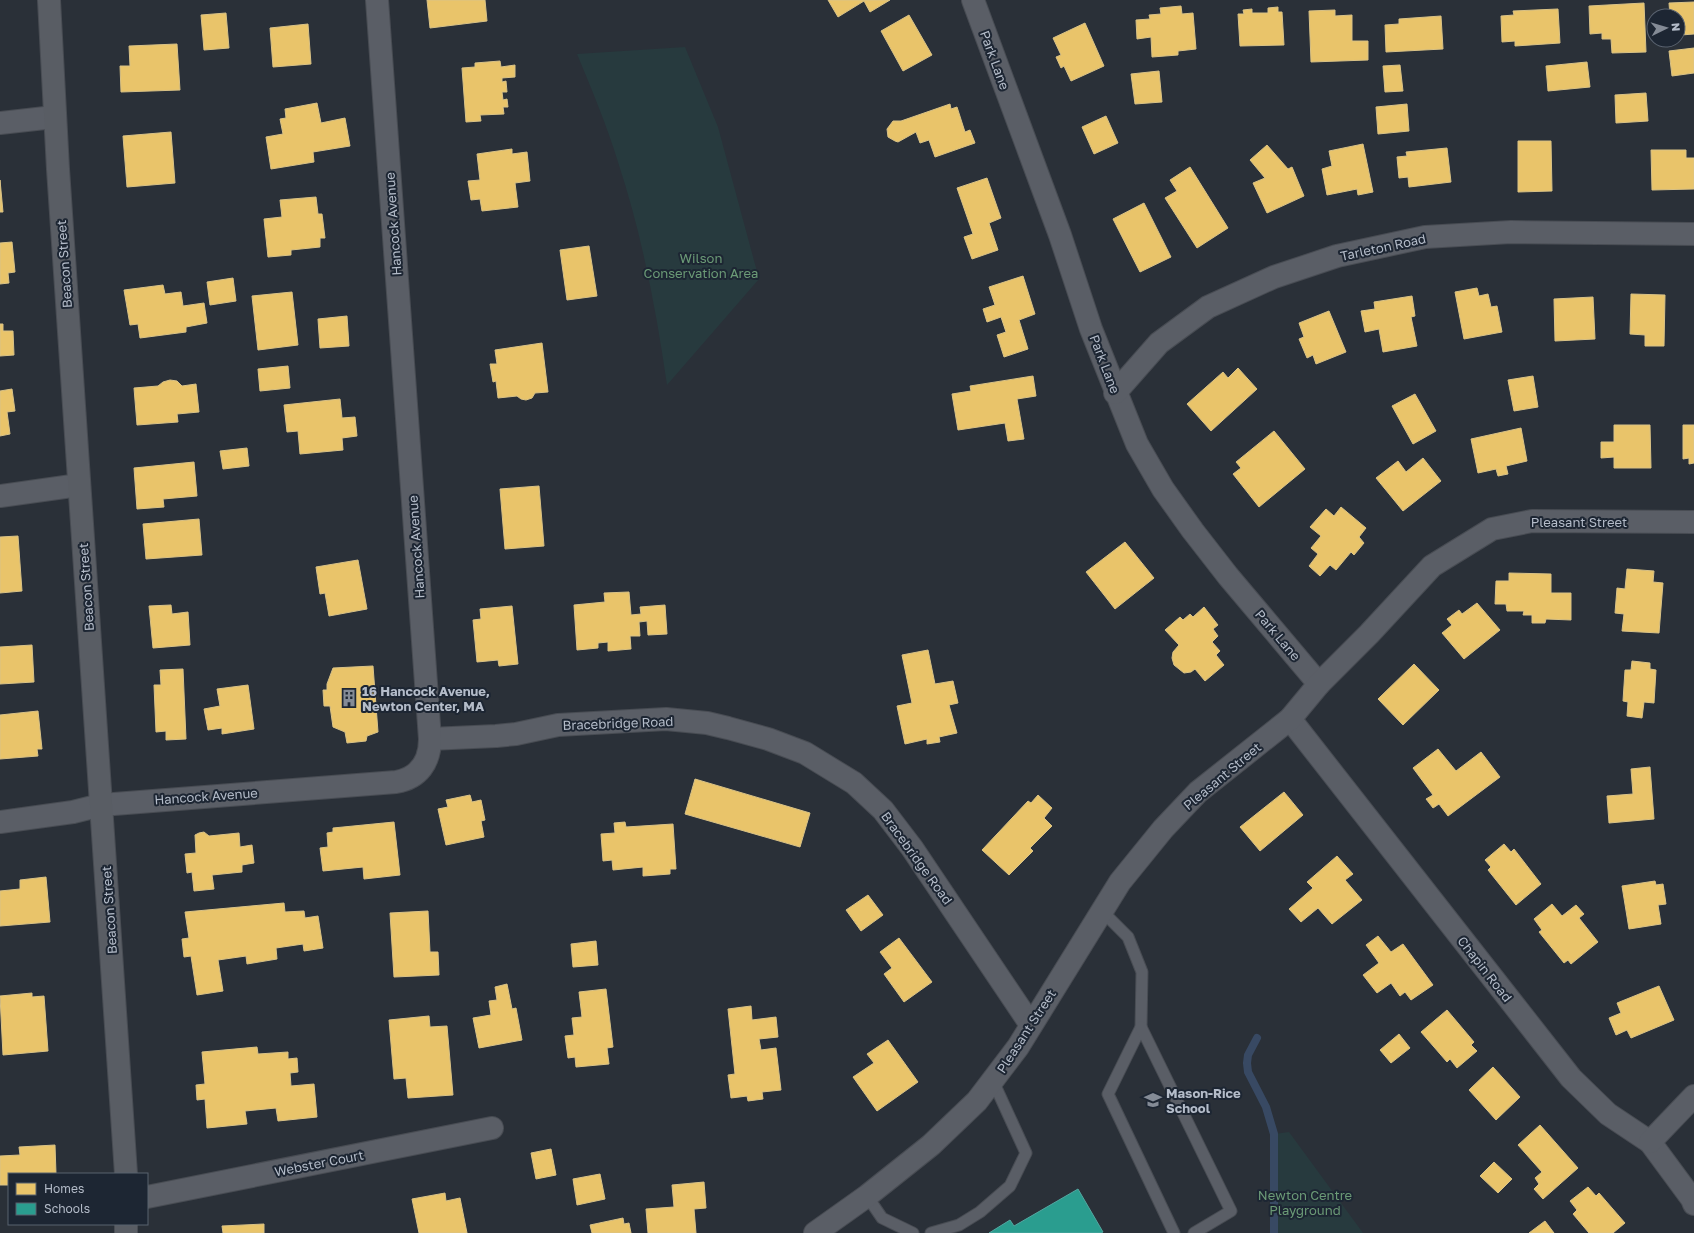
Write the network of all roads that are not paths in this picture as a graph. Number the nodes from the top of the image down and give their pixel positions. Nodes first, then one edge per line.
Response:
1 (49, 0) edge
2 (377, 0) edge
3 (973, 0) edge
4 (54, 117) junction
5 (0, 124) edge
6 (1694, 234) edge
7 (1115, 393) junction
8 (79, 485) junction
9 (0, 496) edge
10 (1694, 522) edge
11 (1319, 684) junction
12 (1290, 719) junction
13 (430, 739) junction
14 (101, 805) junction
15 (0, 822) edge
16 (1102, 911) junction
17 (1031, 1025) junction
18 (1141, 1027) junction
19 (993, 1081) junction
20 (1694, 1096) edge
21 (492, 1128) dead end
22 (1650, 1142) junction
23 (126, 1173) edge
24 (867, 1196) junction
25 (148, 1197) edge
26 (1694, 1204) edge
27 (815, 1233) edge
28 (914, 1233) edge
29 (931, 1233) edge
30 (1174, 1233) edge
31 (1194, 1233) edge

1 - 4 main road, Beacon Street
2 - 13 street, Hancock Avenue
3 - 7 street, Park Lane
4 - 5 street
4 - 8 main road, Beacon Street
6 - 7 street, Tarleton Road
7 - 11 street, Park Lane
8 - 9 street
8 - 14 main road, Beacon Street
10 - 11 street, Pleasant Street
11 - 12 street, Pleasant Street
12 - 16 street, Pleasant Street
12 - 22 street, Chapin Road
13 - 14 street, Hancock Avenue
13 - 17 street, Bracebridge Road
14 - 15 street, Hancock Avenue
14 - 23 main road, Beacon Street
16 - 17 street, Pleasant Street
16 - 18 lane
17 - 19 street, Pleasant Street
18 - 30 lane
18 - 31 lane
19 - 24 street, Pleasant Street
19 - 29 lane
20 - 22 street
21 - 25 street, Webster Court
22 - 26 street, Chapin Road
24 - 27 street, Pleasant Street
24 - 28 lane

